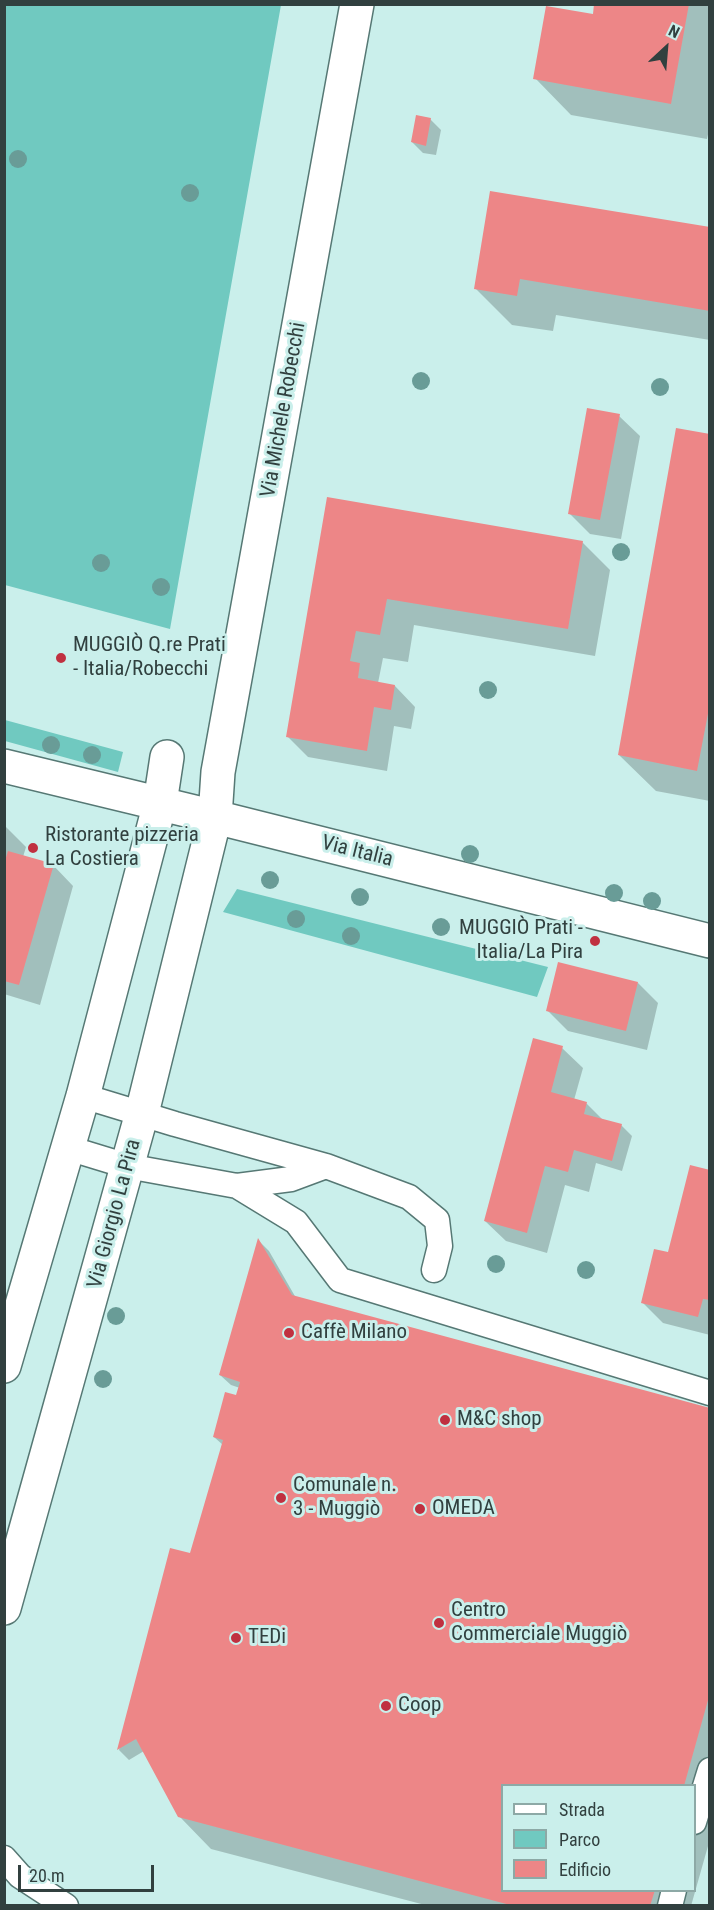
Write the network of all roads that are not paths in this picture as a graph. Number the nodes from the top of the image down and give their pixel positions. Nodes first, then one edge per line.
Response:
1 (357, 4) edge
2 (167, 757) dead end
3 (4, 766) edge
4 (160, 803) junction
5 (215, 817) junction
6 (710, 940) edge
7 (83, 1096) junction
8 (142, 1113) junction
9 (68, 1148) junction
10 (127, 1166) junction
11 (326, 1166) junction
12 (237, 1186) junction
13 (434, 1270) dead end
14 (4, 1366) edge
15 (710, 1394) edge
16 (4, 1608) edge
17 (710, 1770) edge
18 (696, 1815) edge
19 (4, 1858) edge
20 (66, 1905) edge

1 - 5 street, Via Michele Robecchi
2 - 4 street
3 - 4 street, Via Italia
4 - 5 street, Via Italia
4 - 7 street
5 - 6 street, Via Italia
5 - 8 street, Via Giorgio La Pira
7 - 8 lane
7 - 9 street
8 - 10 street, Via Giorgio La Pira
8 - 11 lane
9 - 10 lane
9 - 14 street
10 - 12 lane
10 - 16 street, Via Giorgio La Pira
11 - 12 lane
11 - 13 lane
12 - 15 lane
17 - 18 lane
19 - 20 lane

